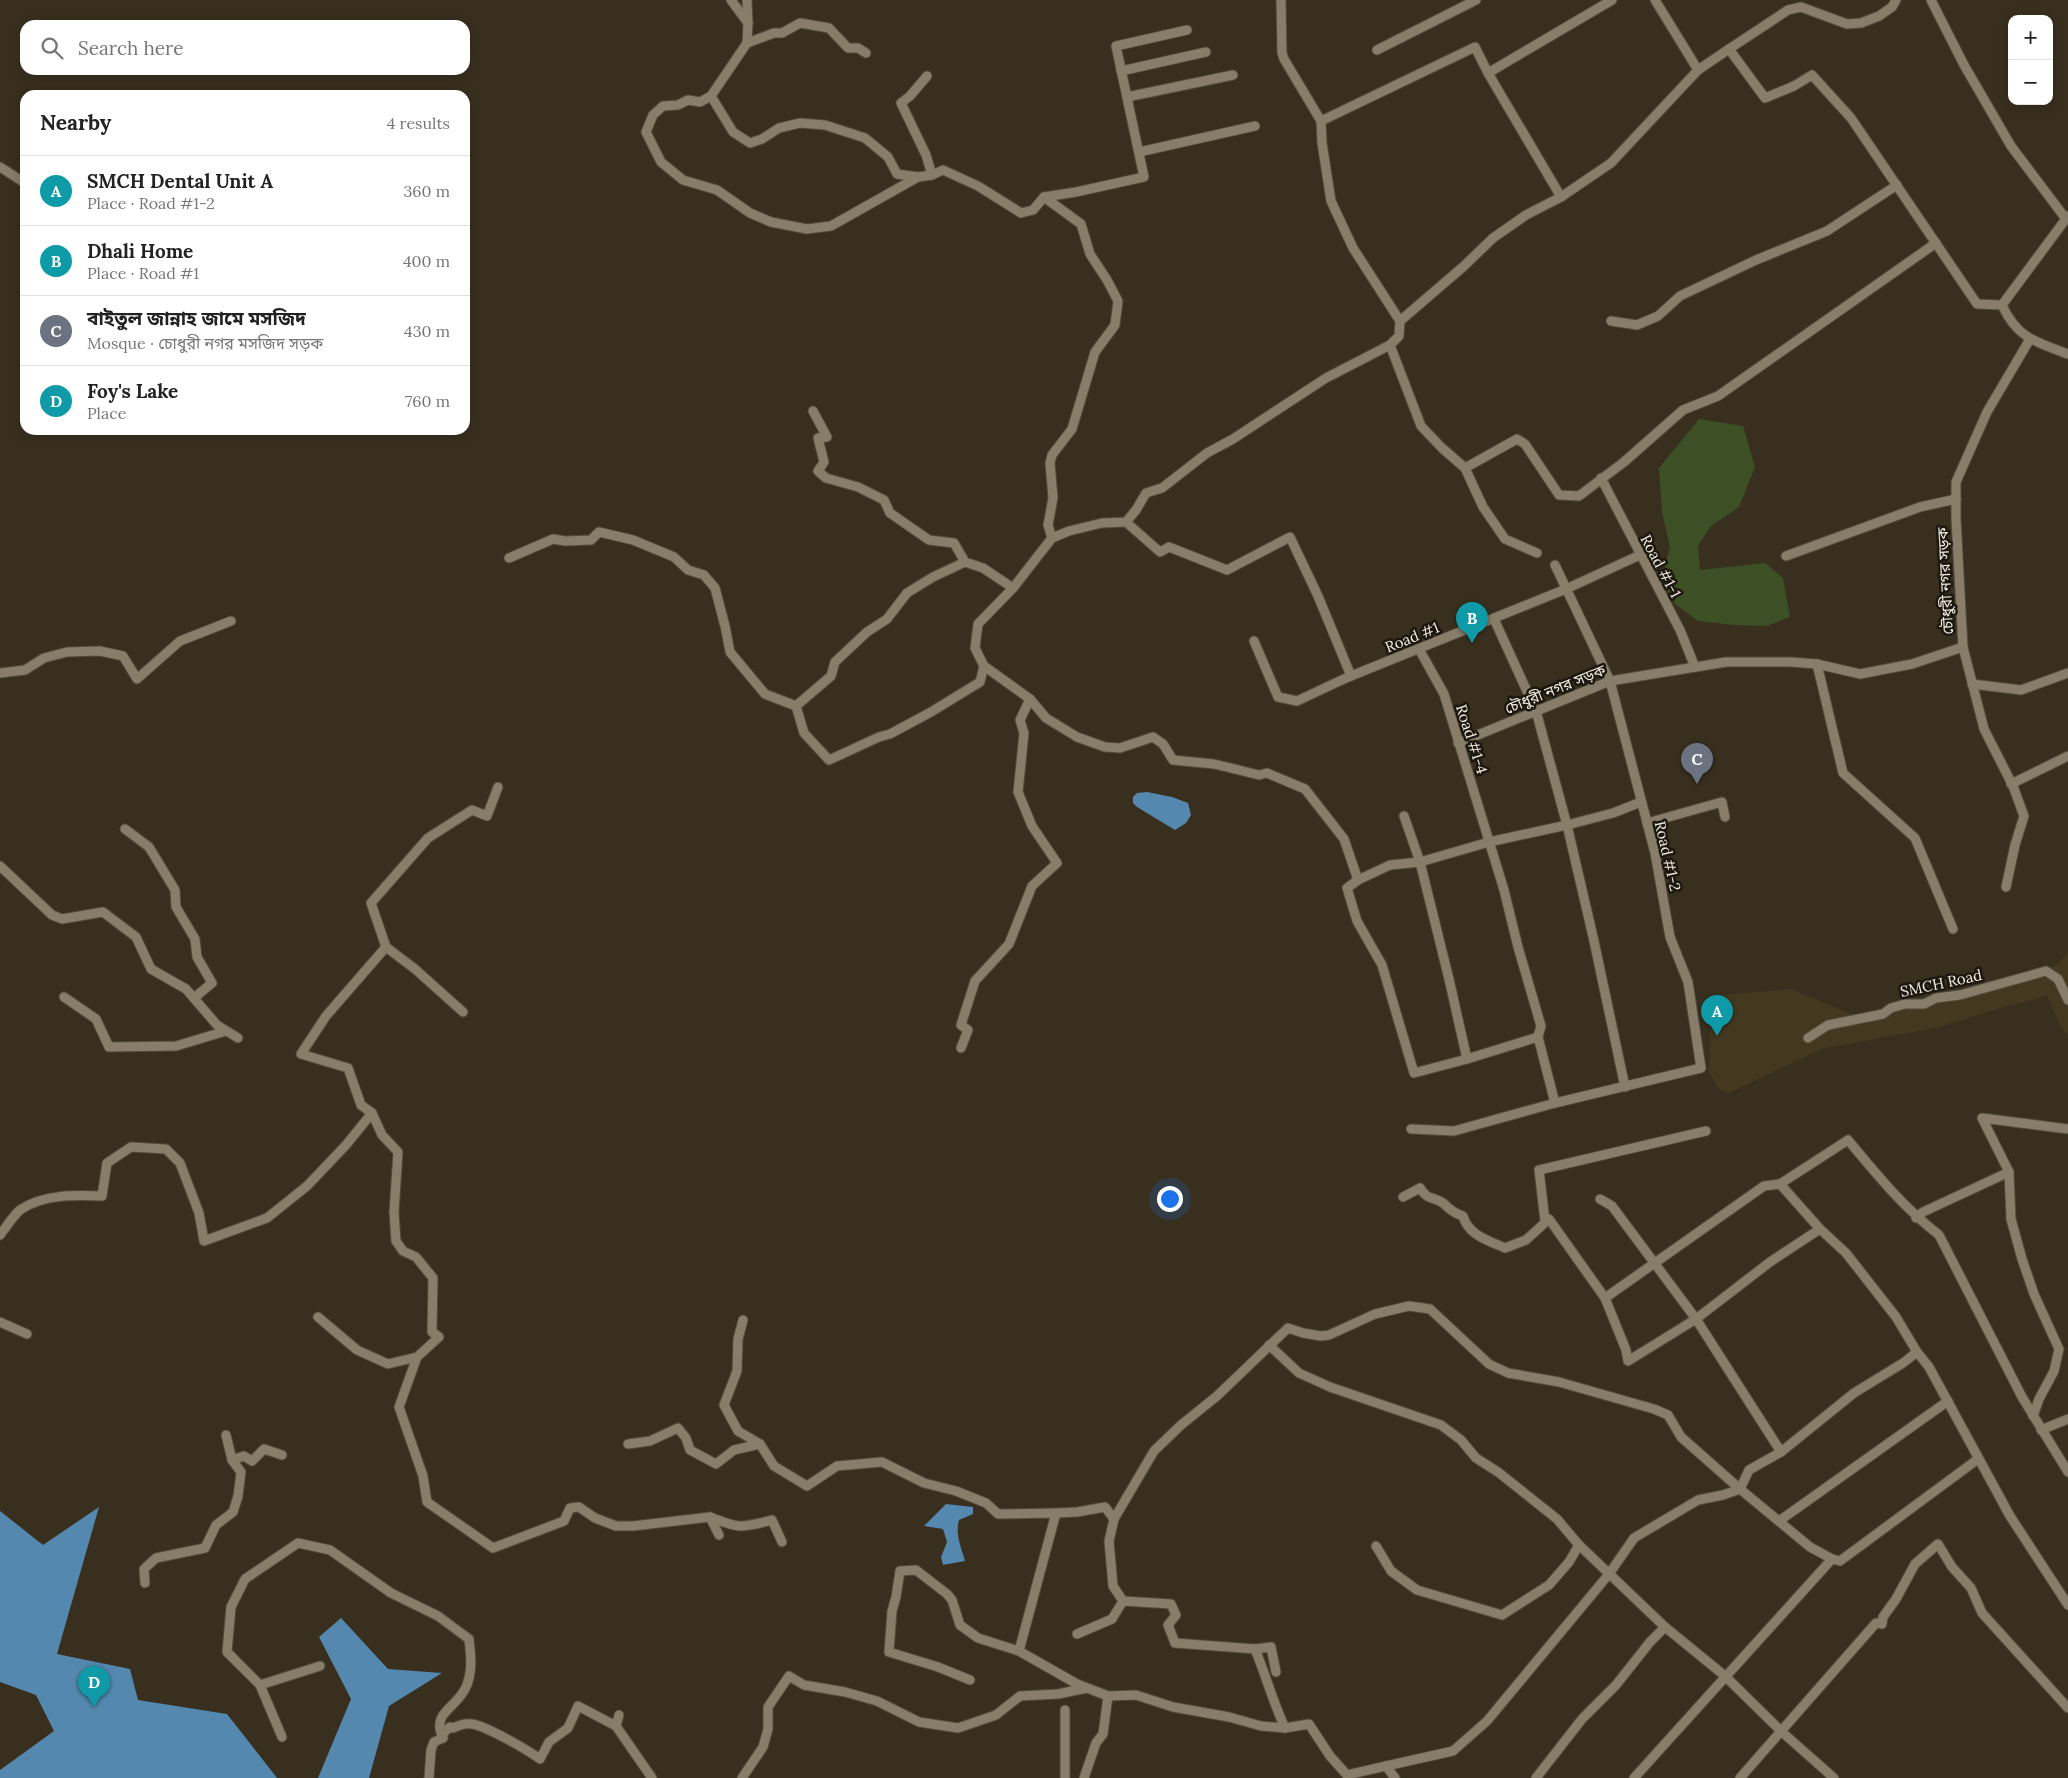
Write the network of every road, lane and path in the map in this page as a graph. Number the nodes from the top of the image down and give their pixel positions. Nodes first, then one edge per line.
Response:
1 (731, 0) edge
2 (747, 0) edge
3 (1281, 0) edge
4 (1476, 0) edge
5 (1612, 0) edge
6 (1655, 0) edge
7 (1896, 0) edge
8 (1931, 0) edge
9 (748, 23) junction
10 (1187, 30) dead end
11 (747, 43) junction
12 (1728, 49) junction
13 (1377, 50) dead end
14 (1206, 52) dead end
15 (866, 53) dead end
16 (1698, 70) junction
17 (1121, 71) junction
18 (1488, 73) junction
19 (1233, 75) dead end
20 (927, 76) dead end
21 (711, 96) junction
22 (1127, 97) junction
23 (1321, 121) junction
24 (1255, 126) dead end
25 (1138, 152) junction
26 (0, 167) edge
27 (932, 175) junction
28 (918, 177) junction
29 (20, 180) edge
30 (1897, 184) junction
31 (1044, 197) junction
32 (1562, 197) junction
33 (2067, 218) edge
34 (1936, 243) junction
35 (2002, 305) junction
36 (1400, 321) junction
37 (1611, 321) dead end
38 (2030, 339) junction
39 (1390, 345) junction
40 (2068, 354) edge
41 (813, 411) dead end
42 (1465, 468) junction
43 (1601, 478) junction
44 (1956, 499) junction
45 (1126, 522) junction
46 (1052, 538) junction
47 (1538, 553) dead end
48 (1640, 555) junction
49 (1786, 556) dead end
50 (509, 558) dead end
51 (965, 562) junction
52 (1555, 565) dead end
53 (1013, 588) junction
54 (1566, 589) junction
55 (1494, 619) junction
56 (231, 621) dead end
57 (1254, 640) dead end
58 (1963, 647) junction
59 (1419, 649) junction
60 (1817, 664) junction
61 (984, 666) junction
62 (1695, 667) junction
63 (0, 673) edge
64 (2068, 673) edge
65 (1351, 676) junction
66 (1610, 681) junction
67 (1972, 684) junction
68 (1030, 699) junction
69 (796, 706) junction
70 (1536, 711) junction
71 (1458, 743) junction
72 (2068, 756) edge
73 (2011, 784) junction
74 (498, 787) dead end
75 (1641, 802) junction
76 (1404, 816) dead end
77 (1725, 817) dead end
78 (1647, 824) junction
79 (1567, 826) junction
80 (125, 830) dead end
81 (1489, 842) junction
82 (1420, 862) junction
83 (0, 866) edge
84 (1358, 880) junction
85 (2006, 887) dead end
86 (1953, 929) dead end
87 (386, 948) junction
88 (64, 997) dead end
89 (194, 998) junction
90 (2068, 1000) edge
91 (462, 1012) dead end
92 (226, 1031) junction
93 (1538, 1037) junction
94 (238, 1038) dead end
95 (1808, 1038) dead end
96 (961, 1048) dead end
97 (1467, 1059) junction
98 (1625, 1087) junction
99 (1555, 1103) junction
100 (372, 1113) junction
101 (1411, 1129) dead end
102 (2068, 1130) edge
103 (1706, 1131) dead end
104 (2009, 1172) junction
105 (1780, 1184) junction
106 (1403, 1197) dead end
107 (1600, 1199) dead end
108 (1916, 1218) junction
109 (1545, 1221) junction
110 (1820, 1229) junction
111 (0, 1235) edge
112 (1654, 1262) junction
113 (1605, 1298) junction
114 (318, 1317) dead end
115 (1696, 1319) junction
116 (743, 1320) dead end
117 (0, 1322) edge
118 (28, 1334) dead end
119 (1270, 1346) junction
120 (1917, 1352) junction
121 (417, 1356) junction
122 (1948, 1401) junction
123 (2033, 1416) junction
124 (2068, 1419) edge
125 (2040, 1430) junction
126 (226, 1435) dead end
127 (628, 1444) dead end
128 (760, 1444) junction
129 (1781, 1452) junction
130 (282, 1456) dead end
131 (1978, 1459) junction
132 (232, 1460) junction
133 (2068, 1472) edge
134 (1740, 1489) junction
135 (1056, 1512) junction
136 (710, 1518) junction
137 (1114, 1519) junction
138 (1779, 1521) junction
139 (719, 1535) dead end
140 (782, 1542) dead end
141 (1579, 1545) junction
142 (1376, 1546) dead end
143 (1832, 1559) junction
144 (1609, 1574) junction
145 (145, 1583) dead end
146 (1123, 1601) junction
147 (2068, 1604) edge
148 (1665, 1627) junction
149 (1077, 1634) dead end
150 (1255, 1649) junction
151 (1020, 1651) junction
152 (320, 1666) dead end
153 (1276, 1672) dead end
154 (1724, 1676) junction
155 (970, 1680) dead end
156 (260, 1685) junction
157 (1089, 1688) junction
158 (1108, 1696) junction
159 (2068, 1708) edge
160 (1065, 1710) dead end
161 (619, 1715) dead end
162 (616, 1726) junction
163 (1285, 1728) junction
164 (1782, 1732) junction
165 (282, 1737) dead end
166 (443, 1738) junction
167 (1386, 1766) junction
168 (429, 1778) edge
169 (652, 1778) edge
170 (742, 1778) edge
171 (1065, 1778) edge
172 (1084, 1778) edge
173 (1395, 1778) edge
174 (1537, 1778) edge
175 (1634, 1778) edge
176 (1740, 1778) edge
177 (1834, 1778) edge

1 - 9 street
2 - 9 street
3 - 23 street
4 - 13 street
5 - 18 street
6 - 16 street
7 - 12 street
8 - 33 street
9 - 11 street
10 - 17 street
11 - 15 street
11 - 21 street
12 - 16 street
12 - 30 street
14 - 17 street
16 - 32 street
17 - 22 street
18 - 23 street
18 - 32 street
19 - 22 street
20 - 27 street
21 - 28 street
21 - 28 street
22 - 25 street
23 - 36 street
24 - 25 street
25 - 31 street
26 - 29 street
27 - 28 street
27 - 31 street
30 - 34 street
30 - 37 street
31 - 46 street
32 - 36 street
33 - 35 street
34 - 35 street
34 - 43 street
35 - 38 street
36 - 39 street
38 - 40 street
38 - 44 street, চৌধুরী নগর সড়ক
39 - 42 street
39 - 45 street
41 - 51 street
42 - 43 street
42 - 47 street
43 - 48 street, Road #1-1
44 - 49 street
44 - 58 street, চৌধুরী নগর সড়ক
45 - 46 street
45 - 65 street
46 - 53 street
48 - 54 street, Road #1
48 - 62 street, Road #1-1
50 - 69 street
51 - 53 street
51 - 69 street
52 - 54 street
53 - 61 street
54 - 55 street, Road #1
54 - 66 street
55 - 59 street, Road #1
55 - 70 street
56 - 63 street
57 - 65 street, Road #1
58 - 60 street, চৌধুরী নগর সড়ক
58 - 67 street
59 - 65 street, Road #1
59 - 71 street, Road #1-4
60 - 62 street, চৌধুরী নগর সড়ক
60 - 86 street
61 - 68 street
61 - 69 street
62 - 66 street, চৌধুরী নগর সড়ক
64 - 67 street
66 - 70 street, চৌধুরী নগর সড়ক
66 - 75 street, Road #1-2
67 - 73 street
68 - 84 street
68 - 96 street
70 - 71 street, চৌধুরী নগর সড়ক
70 - 79 street
71 - 81 street, Road #1-4
72 - 73 street
73 - 85 street
74 - 87 street
75 - 78 street, Road #1-2
75 - 79 street
76 - 82 street
77 - 78 street
78 - 98 street, Road #1-2
79 - 81 street
79 - 98 street
80 - 89 street
81 - 82 street
81 - 93 street, Road #1-4
82 - 84 street
82 - 97 street
83 - 89 street
84 - 97 street
87 - 91 street
87 - 100 street
88 - 92 street
89 - 92 street
90 - 95 street, SMCH Road
92 - 94 street
93 - 97 street
93 - 99 street, Road #1-4
98 - 99 street
99 - 101 street
100 - 111 street
100 - 121 street
102 - 104 street
103 - 109 street
104 - 108 street
104 - 123 street
105 - 108 street
105 - 110 street
105 - 112 street
106 - 109 street
107 - 112 street
108 - 123 street
109 - 113 street
110 - 115 street
110 - 120 street
112 - 113 street
112 - 115 street
113 - 115 street
114 - 121 street
115 - 129 street
116 - 128 street
117 - 118 street
119 - 134 street
119 - 137 street
119 - 141 street
120 - 122 street
120 - 129 street
121 - 136 street
122 - 131 street
122 - 138 street
123 - 125 street
124 - 125 street
125 - 133 street
126 - 132 street
127 - 128 street
128 - 135 street
129 - 134 street
130 - 132 street
131 - 143 street
131 - 147 street
132 - 145 street
134 - 138 street
134 - 144 street
135 - 137 street
135 - 151 street
136 - 139 street
136 - 140 street
137 - 146 street
138 - 143 street
141 - 142 street
141 - 144 street
143 - 154 street
144 - 148 street
144 - 167 street
146 - 149 street
146 - 150 street
148 - 154 street
148 - 174 street
150 - 153 street
150 - 163 street
151 - 155 street
151 - 157 street
152 - 156 street
154 - 164 street
154 - 175 street
156 - 165 street
156 - 166 street
157 - 158 street
157 - 170 street
158 - 163 street
158 - 172 street
159 - 164 street
160 - 171 street
161 - 162 street
162 - 166 street
162 - 169 street
163 - 167 street
164 - 176 street
164 - 177 street
166 - 168 street
167 - 173 street

